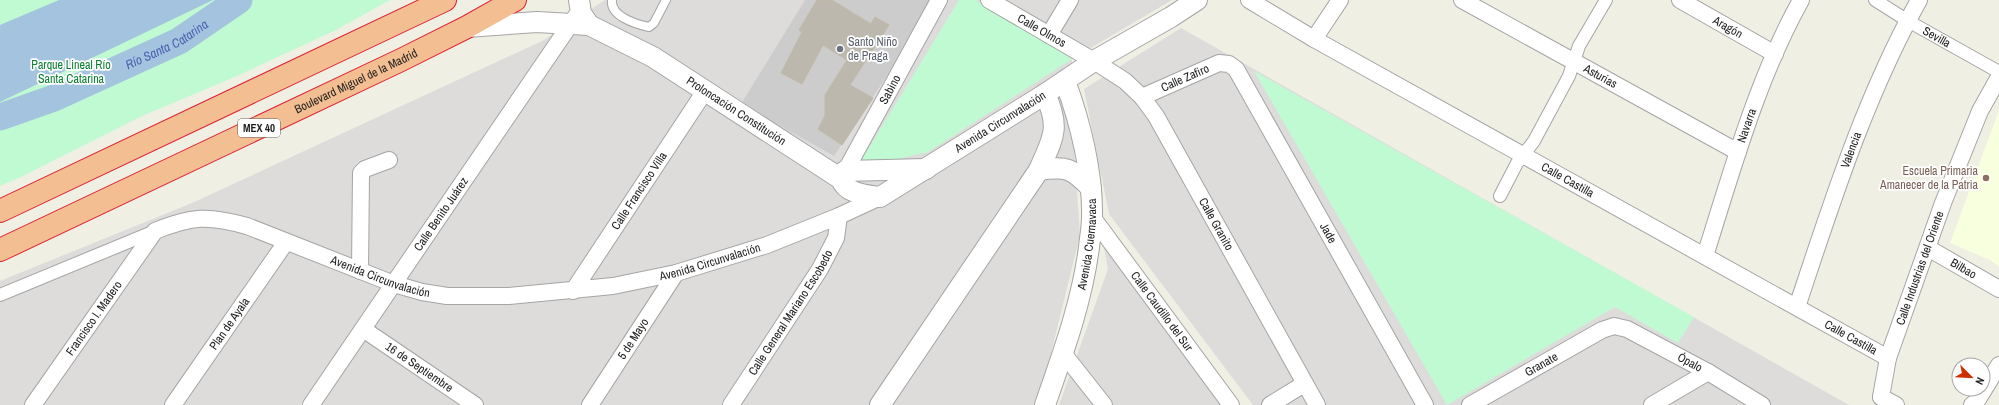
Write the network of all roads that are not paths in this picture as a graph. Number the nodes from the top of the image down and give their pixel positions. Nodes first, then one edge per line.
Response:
1 (445, 0) edge
2 (515, 0) edge
3 (612, 0) edge
4 (666, 0) edge
5 (939, 0) edge
6 (989, 0) edge
7 (1070, 0) edge
8 (1196, 0) edge
9 (1249, 0) edge
10 (1340, 0) edge
11 (1462, 0) edge
12 (1606, 0) edge
13 (1681, 0) edge
14 (1801, 0) edge
15 (1875, 0) edge
16 (1919, 0) edge
17 (580, 14) edge
18 (1908, 21) junction
19 (467, 27) junction
20 (1049, 35) junction
21 (1314, 39) junction
22 (1775, 54) junction
23 (1094, 61) junction
24 (1575, 62) junction
25 (1229, 64) joint
26 (1999, 72) edge
27 (1999, 77) edge
28 (1065, 81) junction
29 (705, 92) junction
30 (1045, 94) junction
31 (1142, 97) junction
32 (1738, 152) junction
33 (1525, 156) junction
34 (389, 160) dead end
35 (926, 169) junction
36 (1039, 170) junction
37 (843, 175) junction
38 (1091, 188) junction
39 (1500, 196) dead end
40 (880, 197) junction
41 (0, 211) edge
42 (839, 216) junction
43 (1092, 218) junction
44 (155, 231) junction
45 (286, 242) junction
46 (1928, 248) junction
47 (0, 250) edge
48 (1704, 256) junction
49 (360, 271) junction
50 (676, 273) junction
51 (394, 284) junction
52 (1999, 289) edge
53 (573, 291) junction
54 (0, 295) edge
55 (1797, 307) junction
56 (1614, 326) joint
57 (363, 329) junction
58 (1063, 353) junction
59 (1888, 358) junction
60 (1999, 365) edge
61 (1708, 372) junction
62 (1304, 384) junction
63 (453, 399) edge
64 (1878, 401) edge
65 (1228, 404) edge
66 (1978, 404) edge
67 (33, 405) edge
68 (173, 405) edge
69 (311, 405) edge
70 (475, 405) edge
71 (590, 405) edge
72 (731, 405) edge
73 (880, 405) edge
74 (1045, 405) edge
75 (1104, 405) edge
76 (1270, 405) edge
77 (1317, 405) edge
78 (1425, 405) edge
79 (1470, 405) edge
80 (1652, 405) edge
81 (1762, 405) edge
82 (1896, 405) edge

1 - 41 highway
2 - 19 highway, Boulevard Miguel de la Madrid / MEX 40
3 - 4 lane
5 - 37 street, Sabino
6 - 20 street, Calle Olmos
7 - 20 street
8 - 23 street
9 - 21 street, Calle Castilla
10 - 21 street
11 - 24 street, Asturias
12 - 24 street
13 - 22 street, Aragón
14 - 22 street, Navarra
15 - 18 street, Sevilla
16 - 18 street, Valencia
17 - 19 street, Proloncación Constitución
17 - 29 street, Proloncación Constitución
17 - 51 street, Calle Benito Juárez
18 - 26 street, Sevilla
18 - 55 street, Valencia
19 - 47 highway, Boulevard Miguel de la Madrid / MEX 40
20 - 23 street, Calle Olmos
21 - 33 street, Calle Castilla
22 - 32 street, Navarra
23 - 28 street
23 - 31 street, Calle Granito
24 - 32 street, Asturias
24 - 33 street
25 - 31 street, Calle Zafiro
25 - 78 street, Jade
27 - 46 street, Calle Industrias del Oriente
28 - 30 street
28 - 38 street, Avenida Cuernavaca
29 - 37 street, Proloncación Constitución
29 - 53 street, Calle Francisco Villa
30 - 35 street, Avenida Circunvalación
30 - 36 street, Avenida Circunvalación
31 - 62 street, Calle Granito
32 - 48 street, Navarra
33 - 39 street
33 - 48 street, Calle Castilla
34 - 49 street
35 - 37 street
35 - 40 street, Avenida Circunvalación
36 - 38 street
36 - 73 street, Avenida Circunvalación
37 - 40 street, Proloncación Constitución
38 - 43 street, Avenida Cuernavaca
40 - 42 street, Avenida Circunvalación
42 - 50 street, Avenida Circunvalación
42 - 72 street, Calle General Mariano Escobedo
43 - 58 street, Avenida Cuernavaca
43 - 65 street, Calle Caudillo del Sur
44 - 45 street, Avenida Circunvalación
44 - 54 street, Avenida Circunvalación
44 - 67 street, Francisco I. Madero
45 - 49 street, Avenida Circunvalación
45 - 68 street, Plan de Ayala
46 - 52 street, Bilbao
46 - 59 street, Calle Industrias del Oriente
48 - 55 street, Calle Castilla
49 - 51 street, Avenida Circunvalación
50 - 53 street, Avenida Circunvalación
50 - 71 street, 5 de Mayo
51 - 53 street, Avenida Circunvalación
51 - 57 street, Calle Benito Juárez
55 - 59 street, Calle Castilla
56 - 61 street, Ópalo
56 - 79 street, Granate
57 - 63 street, 16 de Septiembre
57 - 69 street, Calle Benito Juárez
58 - 74 street, Avenida Cuernavaca
58 - 75 street
59 - 64 street, Calle Industrias del Oriente
60 - 66 street
61 - 80 street
61 - 81 street, Ópalo
62 - 76 street
62 - 77 street, Calle Granito
63 - 70 street, 16 de Septiembre
64 - 82 street

